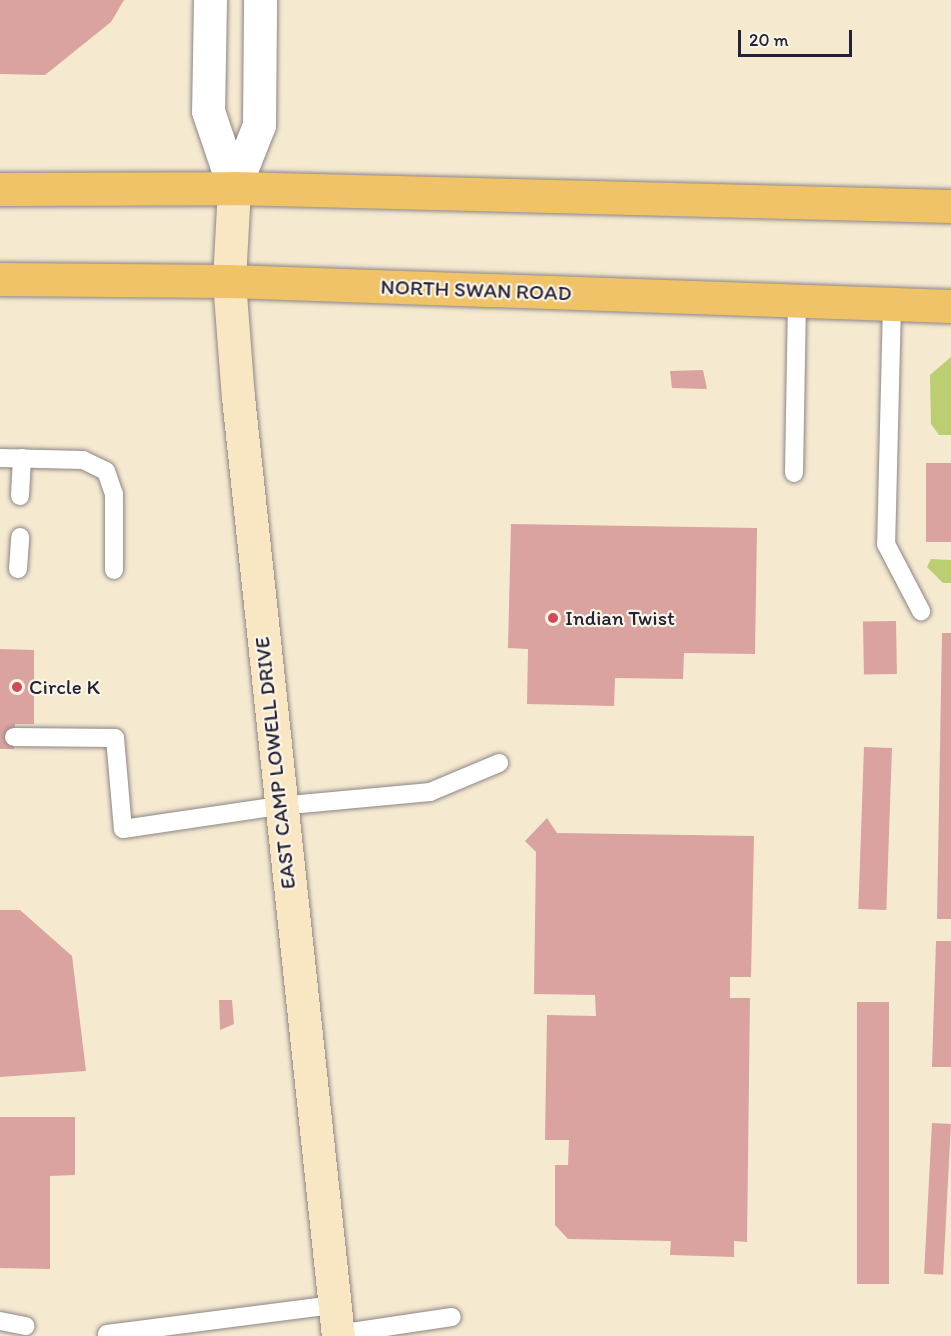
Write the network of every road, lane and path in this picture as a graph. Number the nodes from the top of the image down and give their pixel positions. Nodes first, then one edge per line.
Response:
1 (210, 0) edge
2 (260, 0) edge
3 (234, 188) junction
4 (0, 189) edge
5 (951, 207) edge
6 (0, 279) edge
7 (229, 281) junction
8 (797, 301) junction
9 (892, 304) junction
10 (951, 306) edge
11 (0, 458) edge
12 (22, 458) junction
13 (794, 473) dead end
14 (20, 496) dead end
15 (20, 537) dead end
16 (18, 569) dead end
17 (114, 570) dead end
18 (921, 611) dead end
19 (14, 736) dead end
20 (500, 763) dead end
21 (279, 806) junction
22 (452, 1317) dead end
23 (0, 1321) edge
24 (336, 1325) edge
25 (26, 1326) dead end
26 (107, 1334) dead end

1 - 3 street, EAST CAMP LOWELL DRIVE
2 - 3 street, EAST CAMP LOWELL DRIVE
3 - 4 main road
3 - 5 main road
3 - 7 main road, EAST CAMP LOWELL DRIVE
6 - 7 main road, NORTH SWAN ROAD
7 - 8 main road, NORTH SWAN ROAD
7 - 21 main road, EAST CAMP LOWELL DRIVE
8 - 9 main road, NORTH SWAN ROAD
8 - 13 lane
9 - 10 main road, NORTH SWAN ROAD
9 - 18 lane
11 - 12 lane
12 - 14 lane
12 - 17 lane
15 - 16 lane
19 - 21 lane
20 - 21 lane
21 - 24 main road, EAST CAMP LOWELL DRIVE
22 - 24 lane
23 - 25 lane
24 - 26 lane

